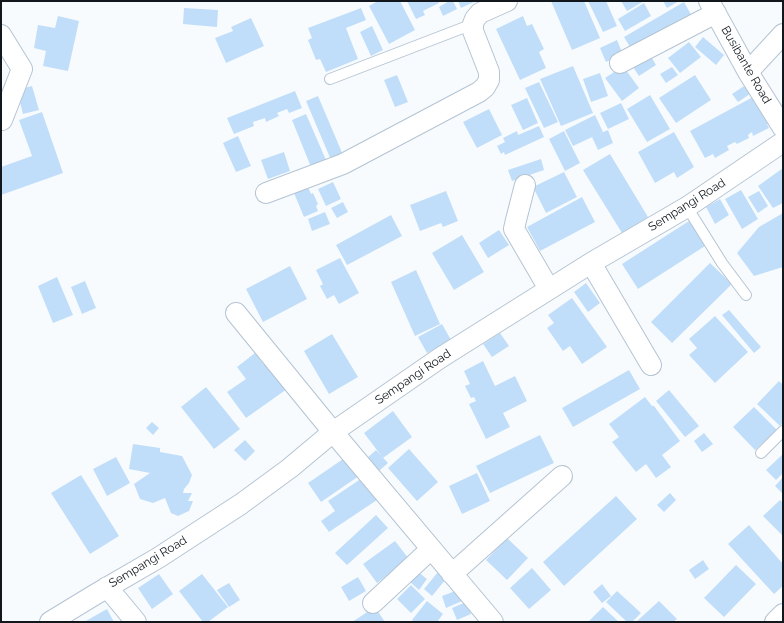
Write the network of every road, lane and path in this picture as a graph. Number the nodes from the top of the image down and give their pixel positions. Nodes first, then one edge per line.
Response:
1 (508, 1) edge
2 (712, 7) edge
3 (473, 24) junction
4 (783, 34) edge
5 (1, 35) edge
6 (620, 64) dead end
7 (748, 72) junction
8 (330, 79) dead end
9 (2, 120) dead end
10 (783, 128) edge
11 (783, 142) edge
12 (525, 185) dead end
13 (266, 193) dead end
14 (687, 207) junction
15 (591, 263) junction
16 (549, 289) junction
17 (746, 295) dead end
18 (236, 313) dead end
19 (651, 365) dead end
20 (783, 431) edge
21 (333, 432) junction
22 (761, 453) dead end
23 (562, 476) dead end
24 (431, 549) junction
25 (452, 574) junction
26 (107, 587) junction
27 (374, 603) dead end
28 (783, 614) edge
29 (50, 622) edge
30 (136, 622) edge
31 (493, 622) edge
32 (775, 622) edge

1 - 3 street
2 - 6 street
2 - 7 street, Busibante Road
3 - 8 lane
3 - 13 street
4 - 7 street
5 - 9 street
7 - 10 street, Busibante Road
11 - 14 street, Sempangi Road
12 - 16 street
14 - 15 street, Sempangi Road
14 - 17 lane
15 - 16 street, Sempangi Road
15 - 19 street
16 - 21 street, Sempangi Road
18 - 21 street
20 - 22 lane
21 - 24 street
21 - 26 street, Sempangi Road
23 - 25 street
24 - 25 street
24 - 27 street
25 - 31 street
26 - 29 street, Sempangi Road
26 - 30 street
28 - 32 street

